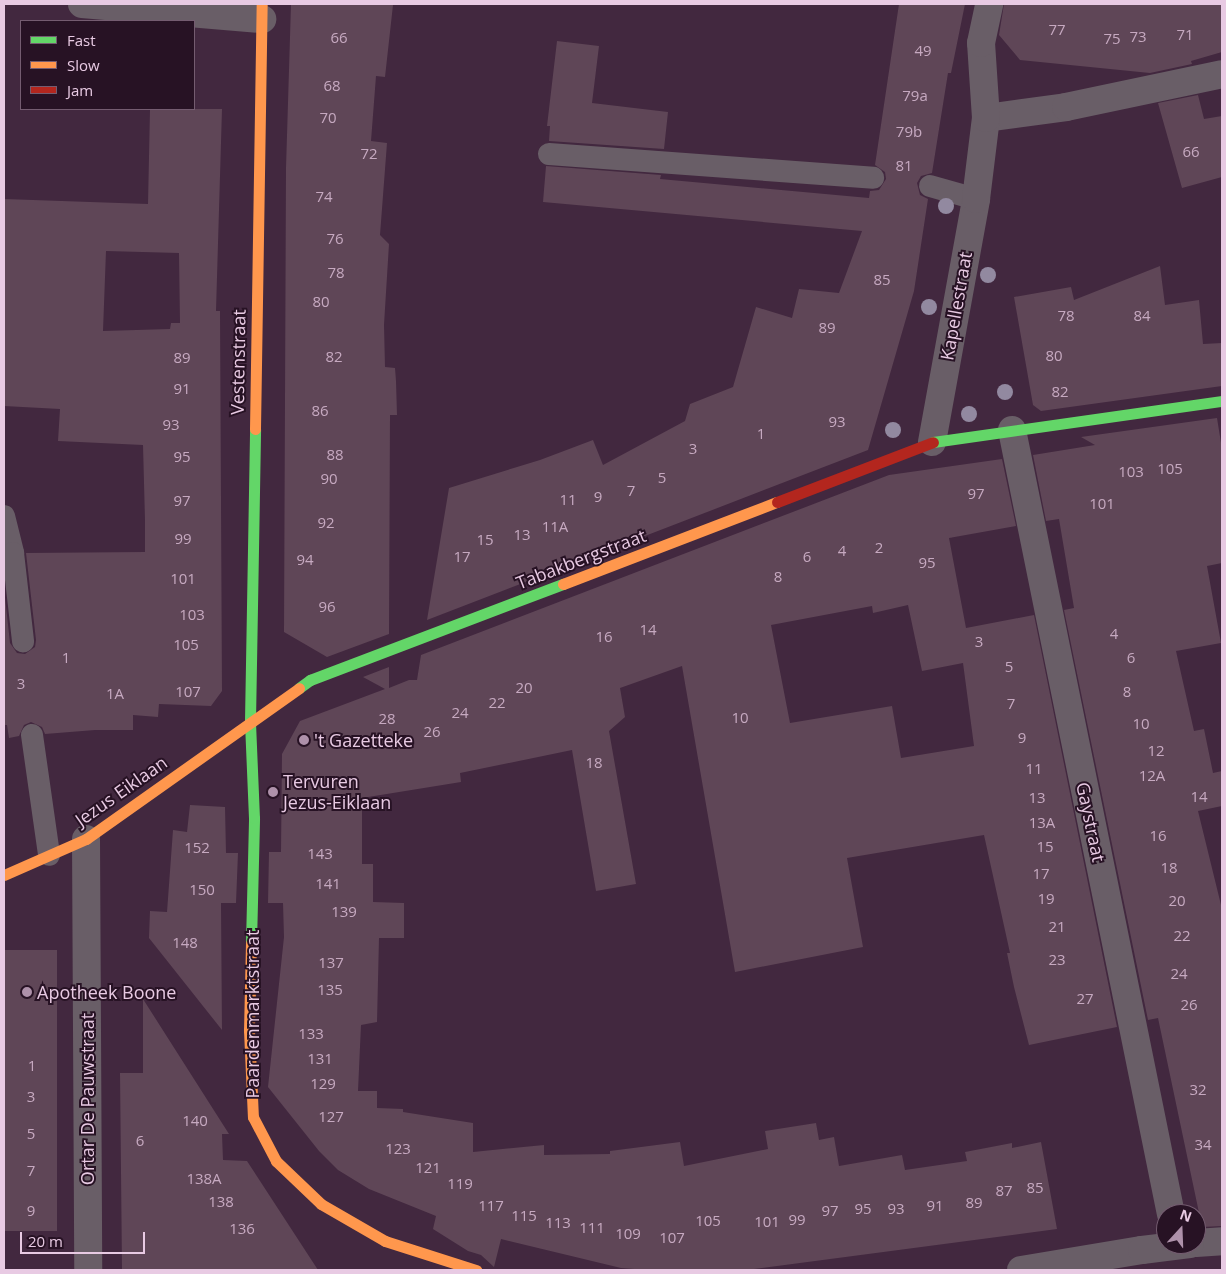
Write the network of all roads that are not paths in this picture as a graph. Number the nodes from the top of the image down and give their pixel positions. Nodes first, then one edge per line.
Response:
1 (82, 4) edge
2 (989, 4) edge
3 (262, 11) edge
4 (1222, 74) edge
5 (986, 118) junction
6 (549, 154) dead end
7 (873, 178) dead end
8 (930, 186) dead end
9 (976, 199) junction
10 (1222, 401) edge
11 (1012, 430) junction
12 (932, 442) junction
13 (4, 516) edge
14 (23, 641) dead end
15 (250, 721) junction
16 (32, 735) dead end
17 (86, 839) junction
18 (49, 855) junction
19 (4, 875) edge
20 (1169, 1204) edge
21 (1222, 1241) edge
22 (1206, 1242) edge
23 (1156, 1249) edge
24 (88, 1270) edge
25 (476, 1270) edge
26 (1021, 1270) edge

1 - 3 street
2 - 5 street, Kapellestraat
3 - 15 street, Vestenstraat
4 - 5 street
5 - 9 street, Kapellestraat
6 - 7 lane
8 - 9 lane
9 - 12 street, Kapellestraat
10 - 11 street
11 - 12 street
11 - 20 street, Gaystraat
12 - 15 street, Tabakbergstraat
13 - 14 lane
15 - 17 street, Jezus Eiklaan
15 - 25 street, Paardenmarktstraat
16 - 18 lane
17 - 18 street, Jezus Eiklaan
17 - 24 street, Ortar De Pauwstraat
18 - 19 street, Jezus Eiklaan
21 - 22 street
23 - 26 street

